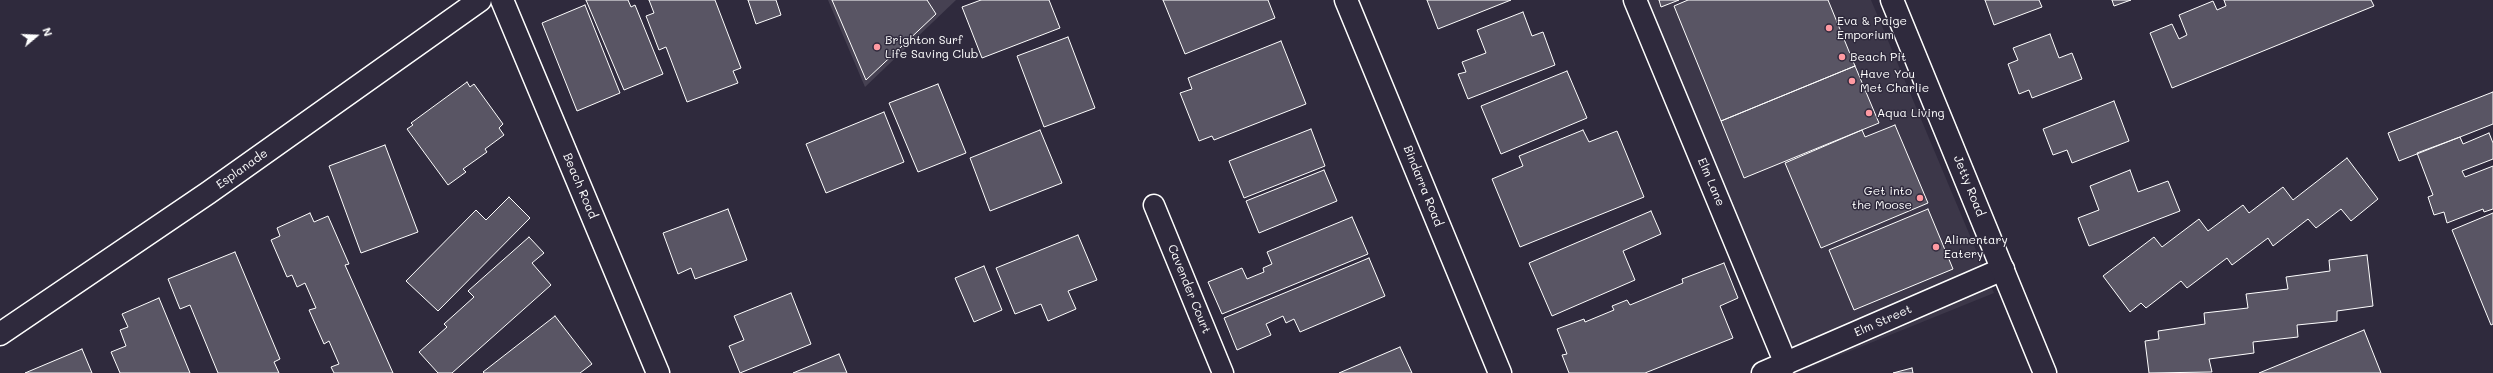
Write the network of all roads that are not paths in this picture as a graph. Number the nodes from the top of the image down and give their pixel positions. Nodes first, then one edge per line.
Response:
1 (480, 0) edge
2 (502, 0) edge
3 (1346, 0) edge
4 (1635, 0) edge
5 (1892, 0) edge
6 (1154, 205) dead end
7 (2003, 269) junction
8 (0, 334) edge
9 (1786, 364) junction
10 (658, 373) edge
11 (1223, 373) edge
12 (1500, 373) edge
13 (1763, 373) edge
14 (2045, 373) edge

1 - 8 street, Esplanade
2 - 10 street, Beach Road
3 - 12 street, Bindarra Road
4 - 9 street, Elm Lane
5 - 7 street, Jetty Road
6 - 11 lane, Cavender Court
7 - 9 street, Elm Street
7 - 14 street, Jetty Road
9 - 13 street, Elm Street

